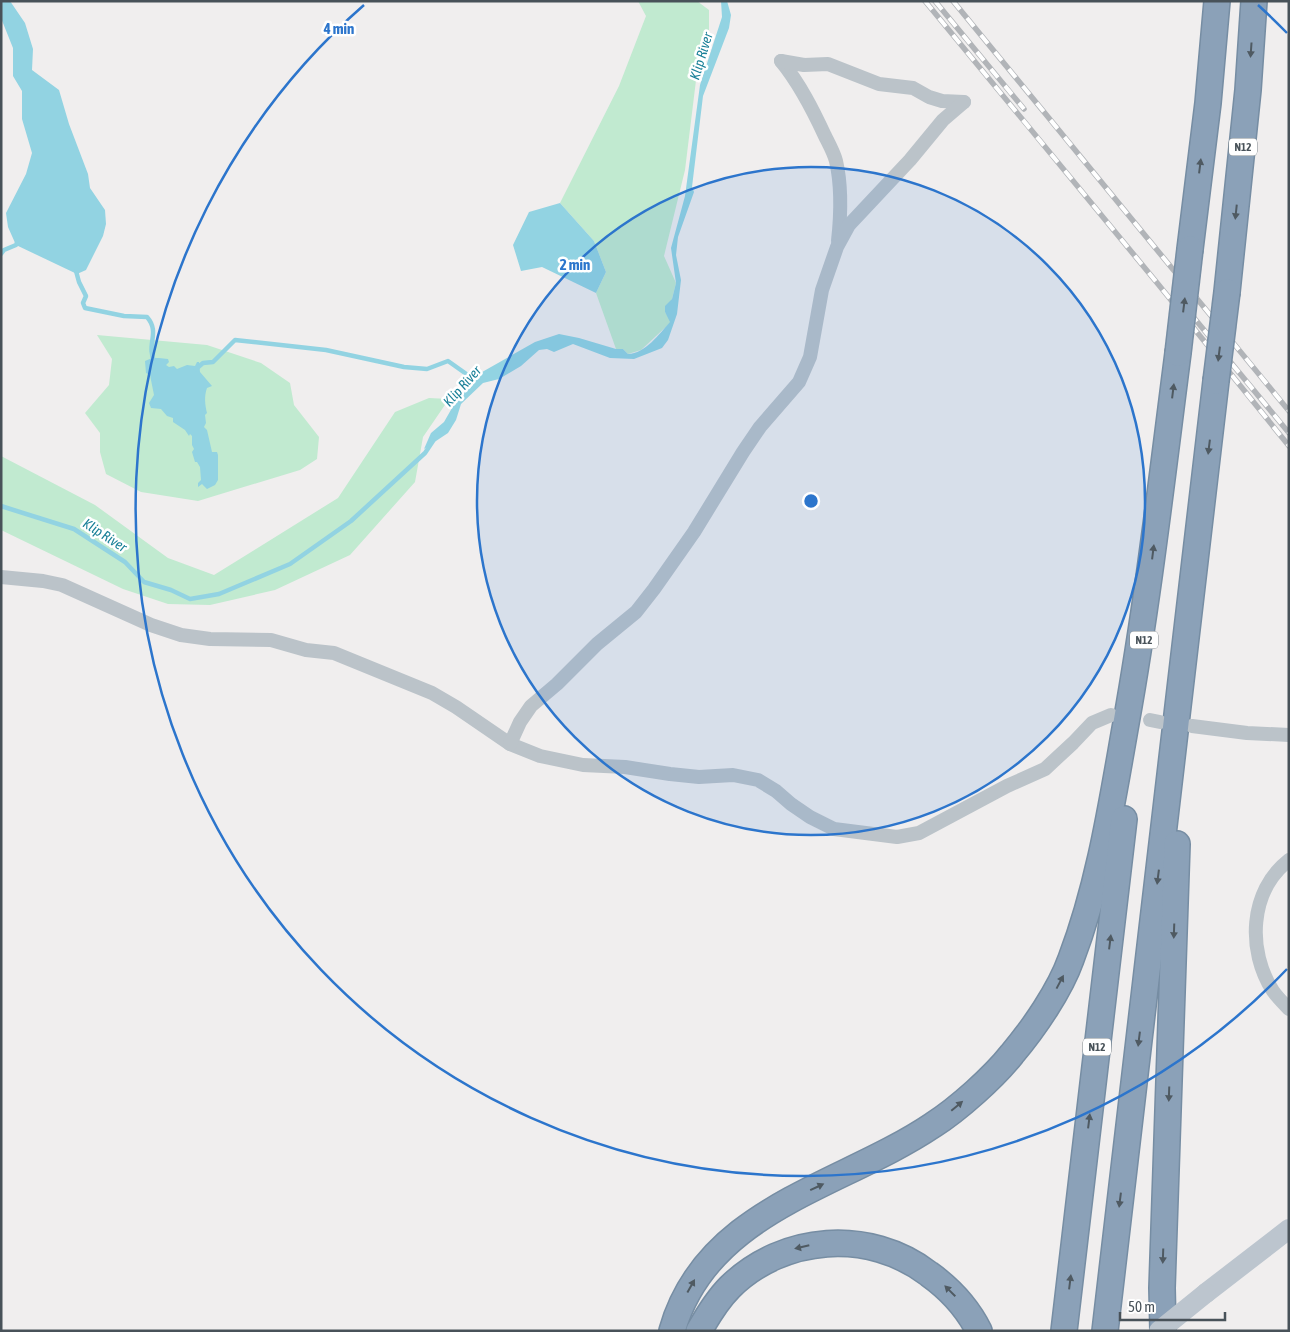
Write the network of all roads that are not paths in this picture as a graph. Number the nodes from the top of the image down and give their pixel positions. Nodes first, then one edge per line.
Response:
1 (1216, 1) edge
2 (1254, 1) edge
3 (837, 247) junction
4 (2, 576) edge
5 (1146, 601) junction
6 (1188, 622) junction
7 (1111, 715) dead end
8 (1192, 726) dead end
9 (1289, 735) edge
10 (510, 744) junction
11 (1289, 860) edge
12 (1289, 1009) edge
13 (1289, 1229) edge
14 (672, 1331) edge
15 (699, 1331) edge
16 (978, 1331) edge
17 (1064, 1331) edge
18 (1105, 1331) edge
19 (1161, 1331) edge

5 -> 1 highway, N12, bridge
2 -> 6 highway, N12, bridge
3 - 3 street
3 - 10 street
4 - 10 street
14 -> 5 highway
17 -> 5 highway, N12
6 -> 18 highway, N12
6 -> 19 highway
7 - 10 street
8 - 9 street
11 - 12 street
13 - 19 main road, bridge
16 -> 15 highway

